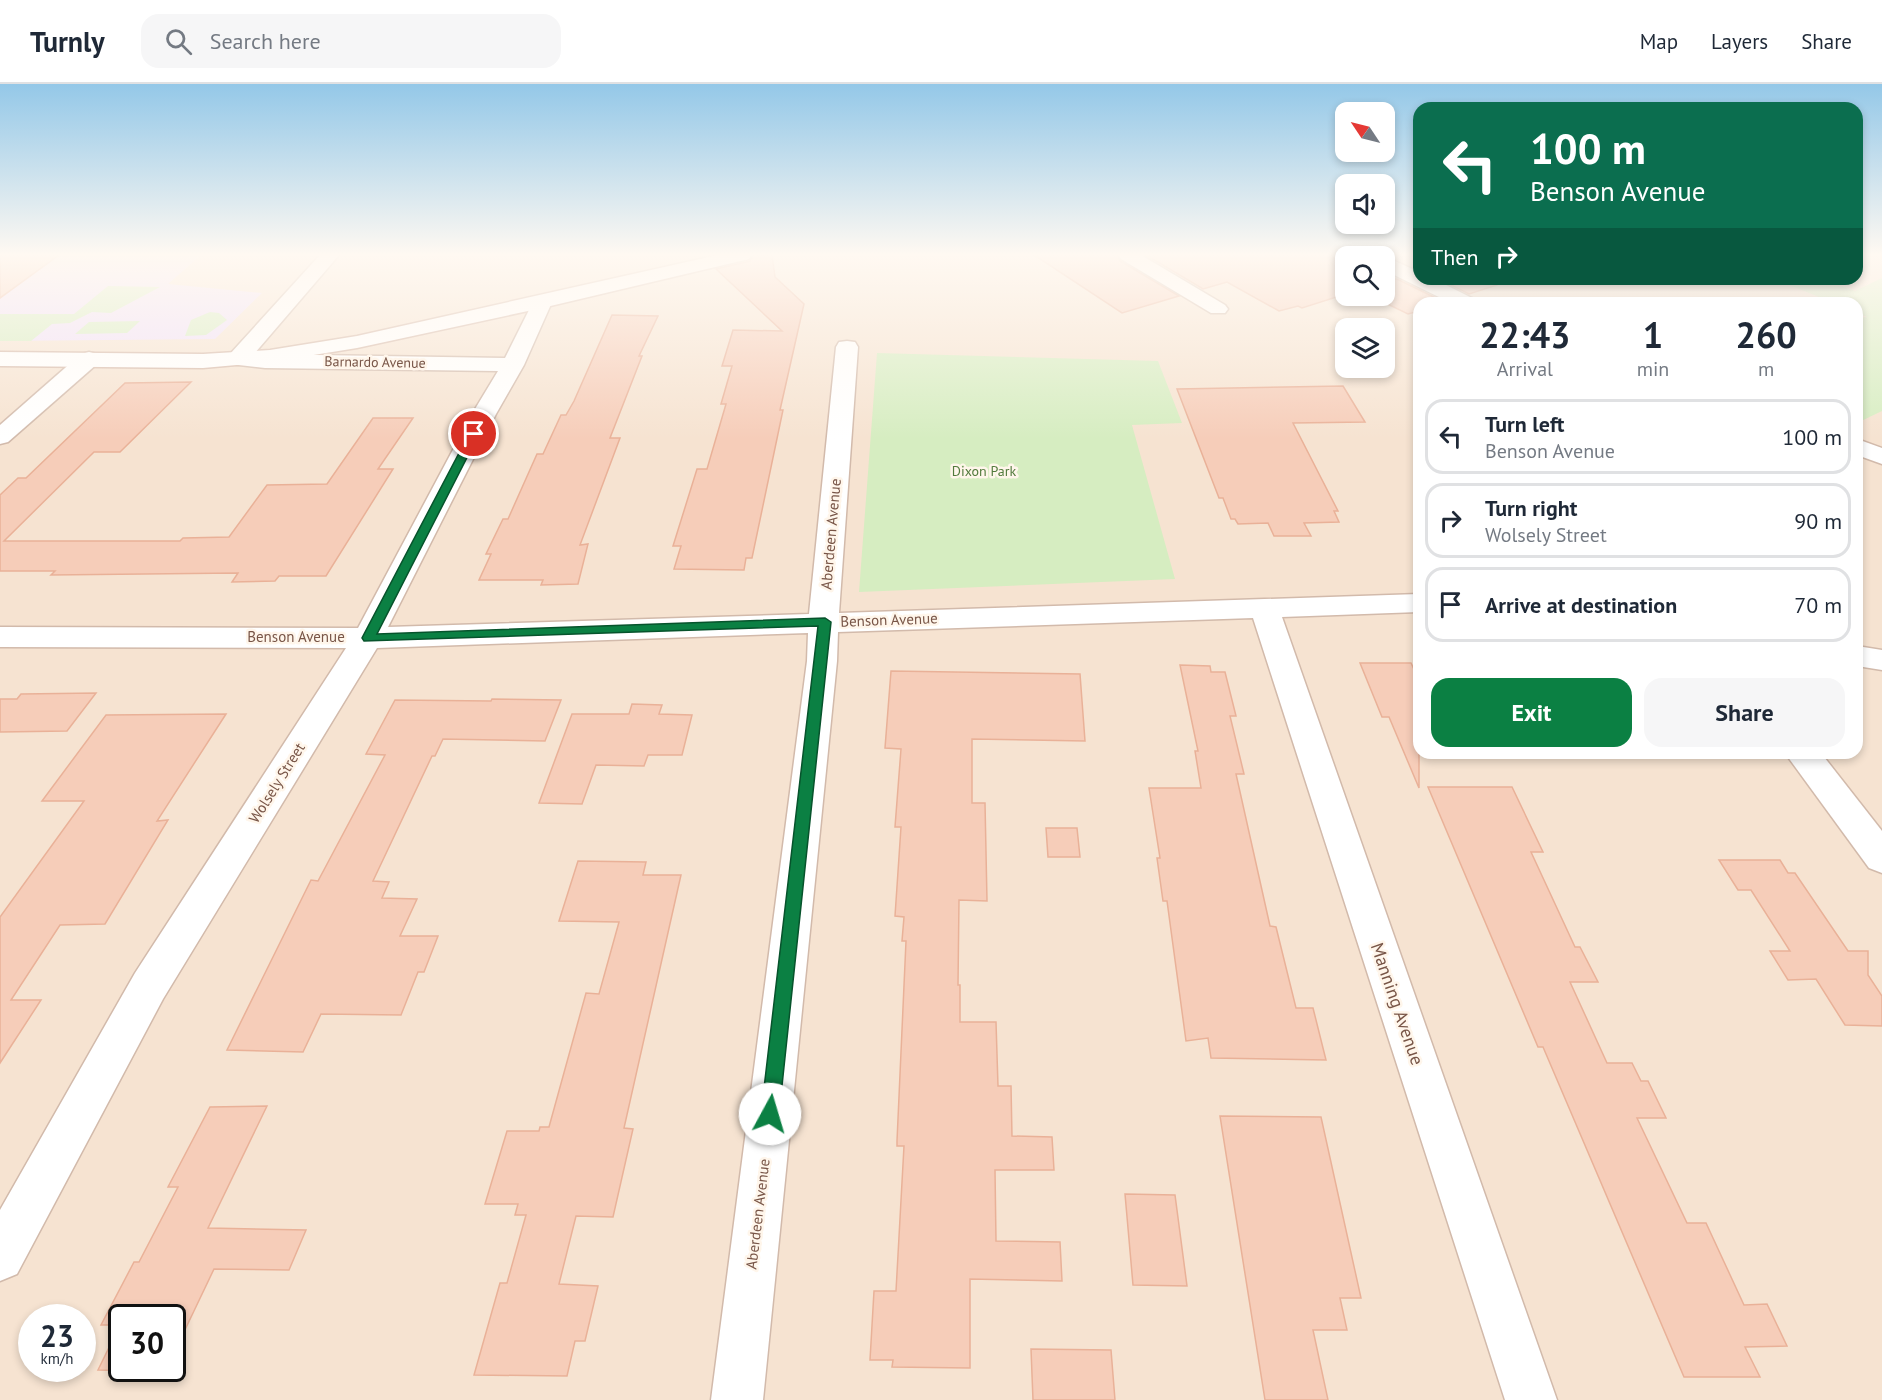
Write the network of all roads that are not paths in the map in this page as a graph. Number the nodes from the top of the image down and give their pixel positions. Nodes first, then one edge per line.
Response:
1 (276, 316) edge
2 (475, 316) edge
3 (535, 316) edge
4 (847, 347) dead end
5 (0, 359) edge
6 (89, 359) junction
7 (238, 359) junction
8 (513, 365) junction
9 (0, 437) edge
10 (1863, 449) edge
11 (1882, 457) edge
12 (1413, 603) edge
13 (1264, 608) junction
14 (825, 622) junction
15 (0, 637) edge
16 (368, 638) junction
17 (1863, 657) edge
18 (1882, 660) edge
19 (1807, 759) edge
20 (1882, 858) edge
21 (0, 1257) edge
22 (737, 1400) edge
23 (1531, 1400) edge

1 - 7 street
2 - 7 street, Barnardo Avenue
3 - 8 street, Wolsely Street
4 - 14 street, Aberdeen Avenue
5 - 6 street, Barnardo Avenue
6 - 7 street, Barnardo Avenue
6 - 9 street
7 - 8 street, Barnardo Avenue
8 - 16 street, Wolsely Street
10 - 11 street
12 - 13 street, Benson Avenue
13 - 14 street, Benson Avenue
13 - 23 street, Manning Avenue
14 - 16 street, Benson Avenue
14 - 22 street, Aberdeen Avenue
15 - 16 street, Benson Avenue
16 - 21 street, Wolsely Street
17 - 18 street
19 - 20 street

